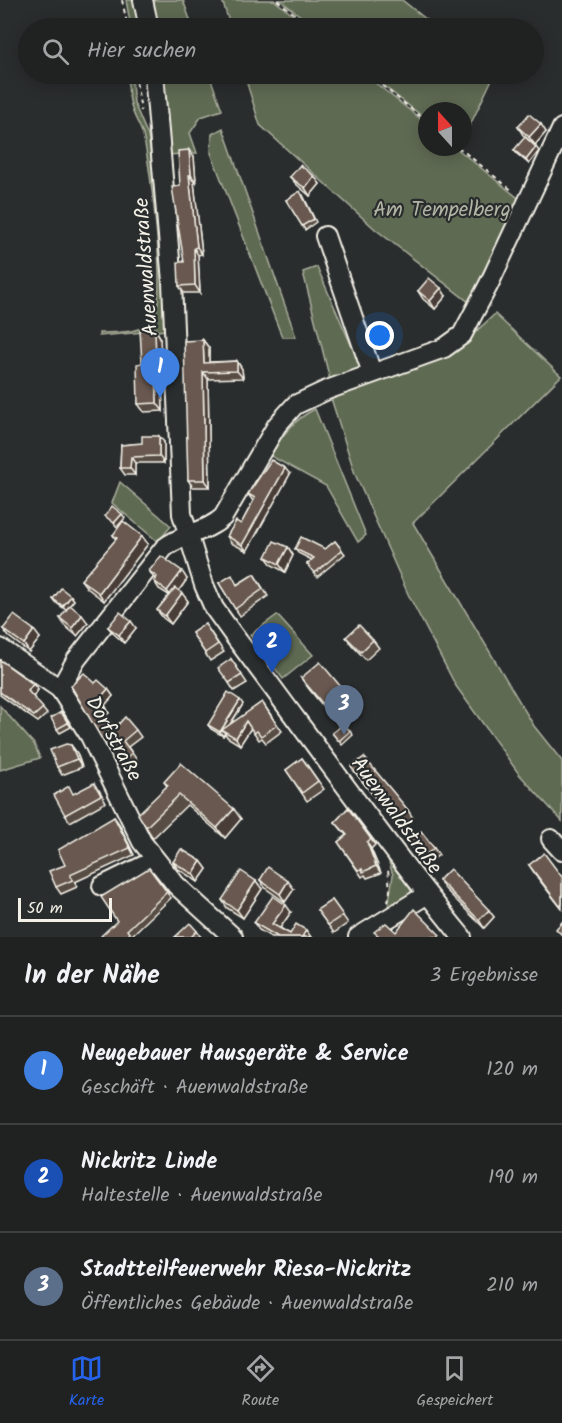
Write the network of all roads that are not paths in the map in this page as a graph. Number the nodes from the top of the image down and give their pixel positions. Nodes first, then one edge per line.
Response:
1 (143, 0) edge
2 (147, 18) edge
3 (155, 84) edge
4 (562, 128) edge
5 (325, 236) dead end
6 (372, 373) junction
7 (188, 535) junction
8 (0, 648) edge
9 (60, 689) junction
10 (155, 860) junction
11 (102, 886) dead end
12 (426, 895) junction
13 (233, 937) edge
14 (358, 937) edge
15 (462, 937) edge

1 - 2 street
3 - 7 street, Auenwaldstraße
4 - 6 street
5 - 6 street
6 - 7 street
7 - 9 street, Dorfstraße
7 - 12 street, Auenwaldstraße
8 - 9 street
9 - 10 street, Dorfstraße
10 - 11 street
10 - 13 street, Dorfstraße
12 - 14 street
12 - 15 street, Auenwaldstraße

